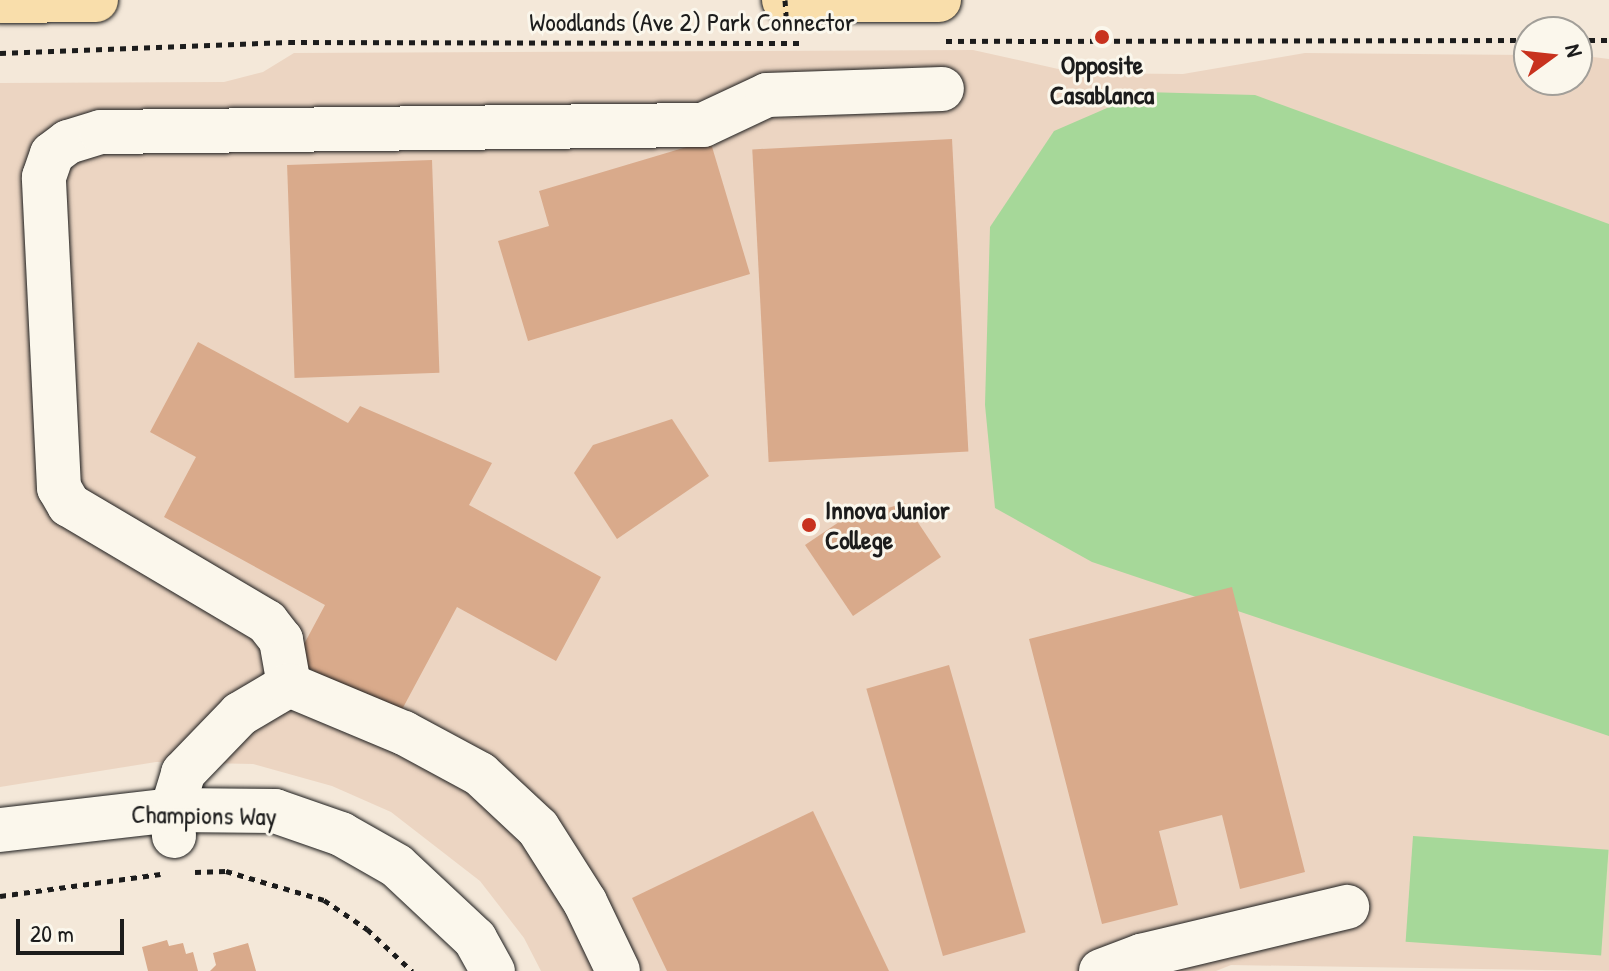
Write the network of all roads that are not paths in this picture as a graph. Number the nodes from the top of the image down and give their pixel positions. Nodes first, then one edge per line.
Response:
1 (96, 0) edge
2 (0, 1) edge
3 (785, 11) edge
4 (940, 21) edge
5 (942, 89) dead end
6 (289, 685) junction
7 (0, 830) edge
8 (178, 848) junction
9 (0, 861) edge
10 (1347, 907) dead end
11 (460, 971) edge
12 (493, 971) edge
13 (618, 971) edge
14 (1101, 971) edge

1 - 2 main road
3 - 4 main road
5 - 6 street
6 - 8 street
6 - 13 street
7 - 8 street, Champions Way
8 - 9 street, Champions Way
8 - 11 street, Champions Way
8 - 12 street, Champions Way
10 - 14 street

